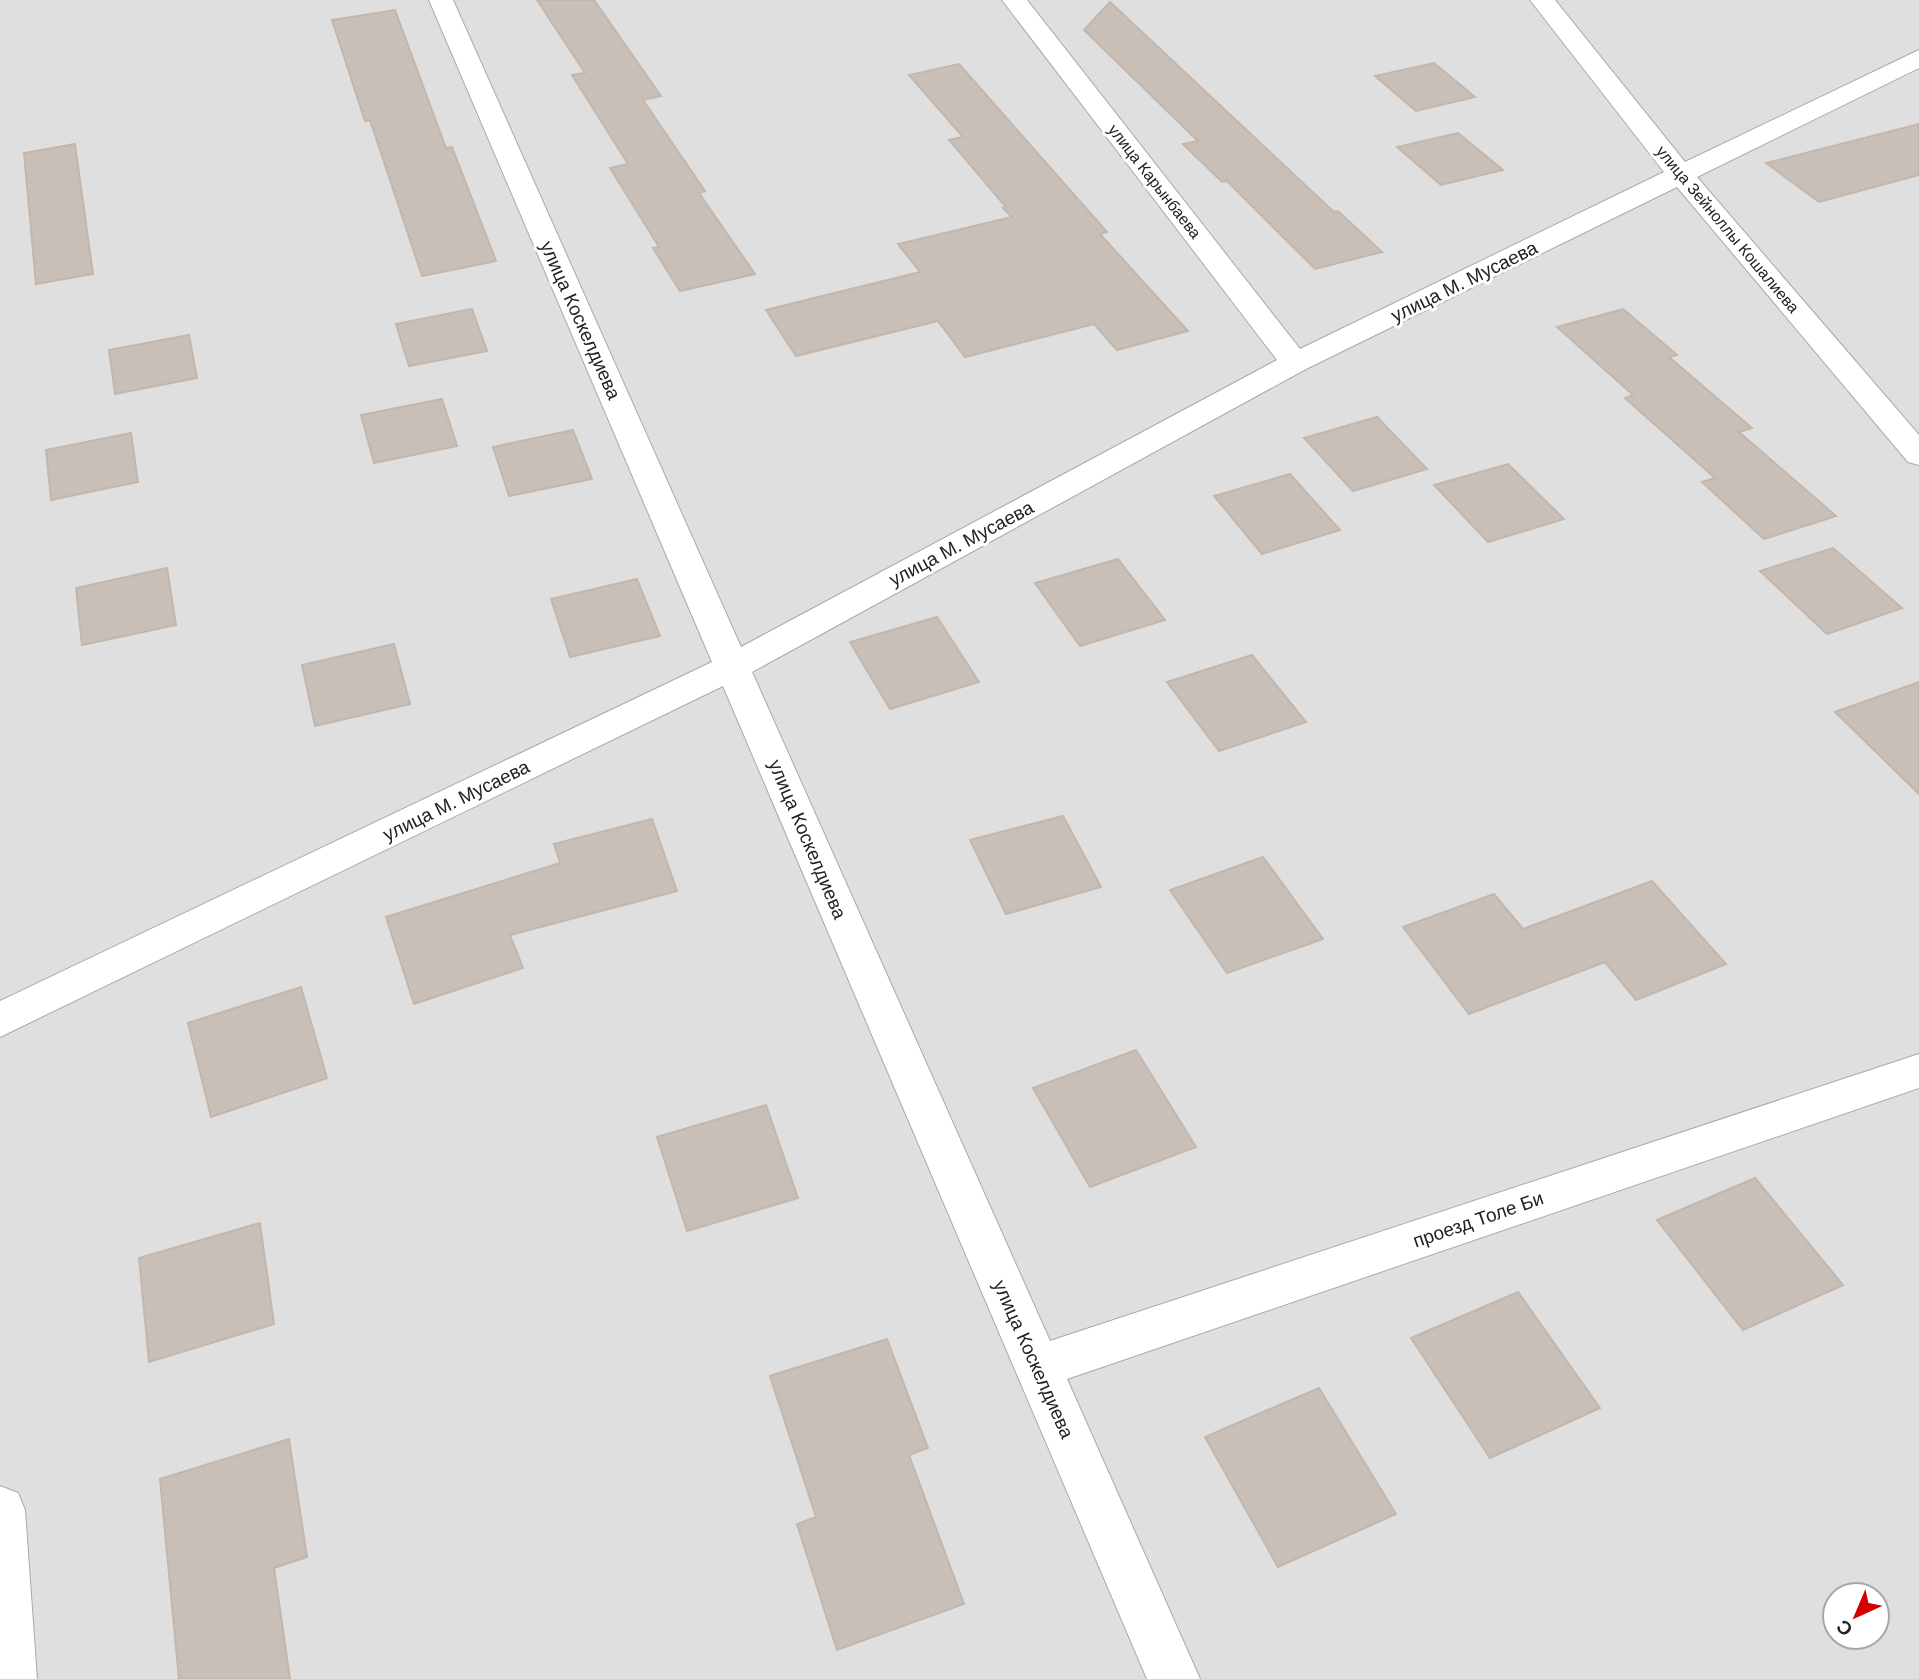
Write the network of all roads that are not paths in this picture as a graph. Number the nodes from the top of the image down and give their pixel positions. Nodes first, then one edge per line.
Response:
1 (441, 0) edge
2 (1014, 0) edge
3 (1542, 0) edge
4 (1919, 58) edge
5 (1681, 175) junction
6 (1295, 363) junction
7 (1919, 455) edge
8 (734, 666) junction
9 (0, 1020) edge
10 (1919, 1071) edge
11 (1037, 1367) junction
12 (0, 1510) edge
13 (11, 1679) edge
14 (1174, 1679) edge

1 - 8 street, улица Коскелдиева
2 - 6 street, улица Карынбаева
3 - 5 street, улица Зейноллы Кошалиева
4 - 5 street, улица М. Мусаева
5 - 6 street, улица М. Мусаева
5 - 7 street, улица Зейноллы Кошалиева
6 - 8 street, улица М. Мусаева
8 - 9 street, улица М. Мусаева
8 - 11 street, улица Коскелдиева
10 - 11 street, проезд Толе Би
11 - 14 street, улица Коскелдиева
12 - 13 street

